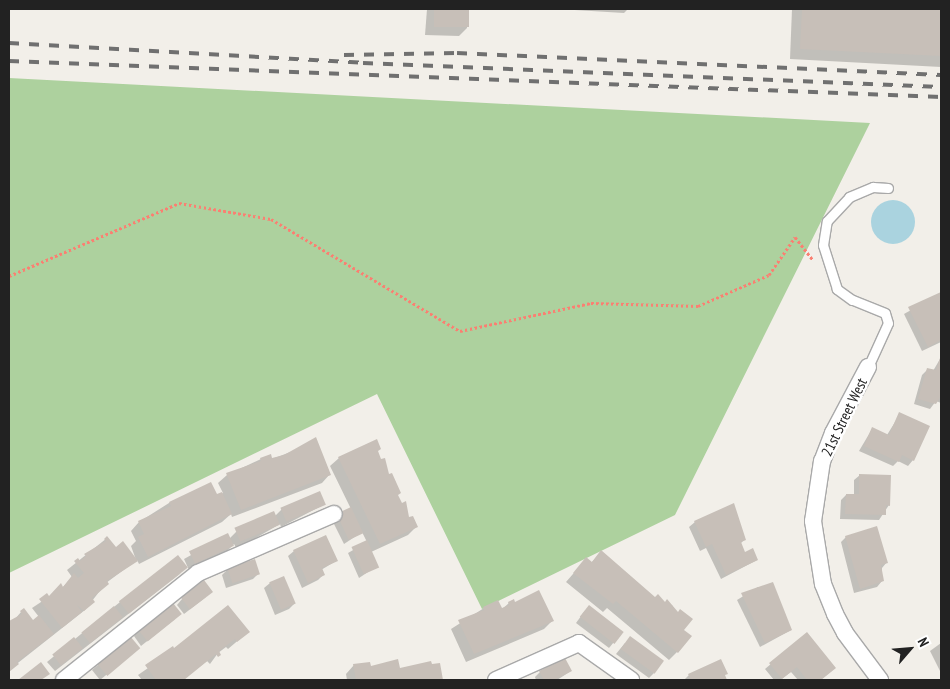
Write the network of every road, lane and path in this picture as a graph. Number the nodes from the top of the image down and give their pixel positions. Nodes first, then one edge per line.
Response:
1 (888, 188) dead end
2 (819, 267) dead end
3 (9, 276) edge
4 (868, 367) joint
5 (334, 514) dead end
6 (65, 680) edge
7 (496, 680) edge
8 (631, 680) edge
9 (880, 680) edge

1 - 4 lane
2 - 3 path
4 - 9 street, 21st Street West
5 - 6 street
7 - 8 street

